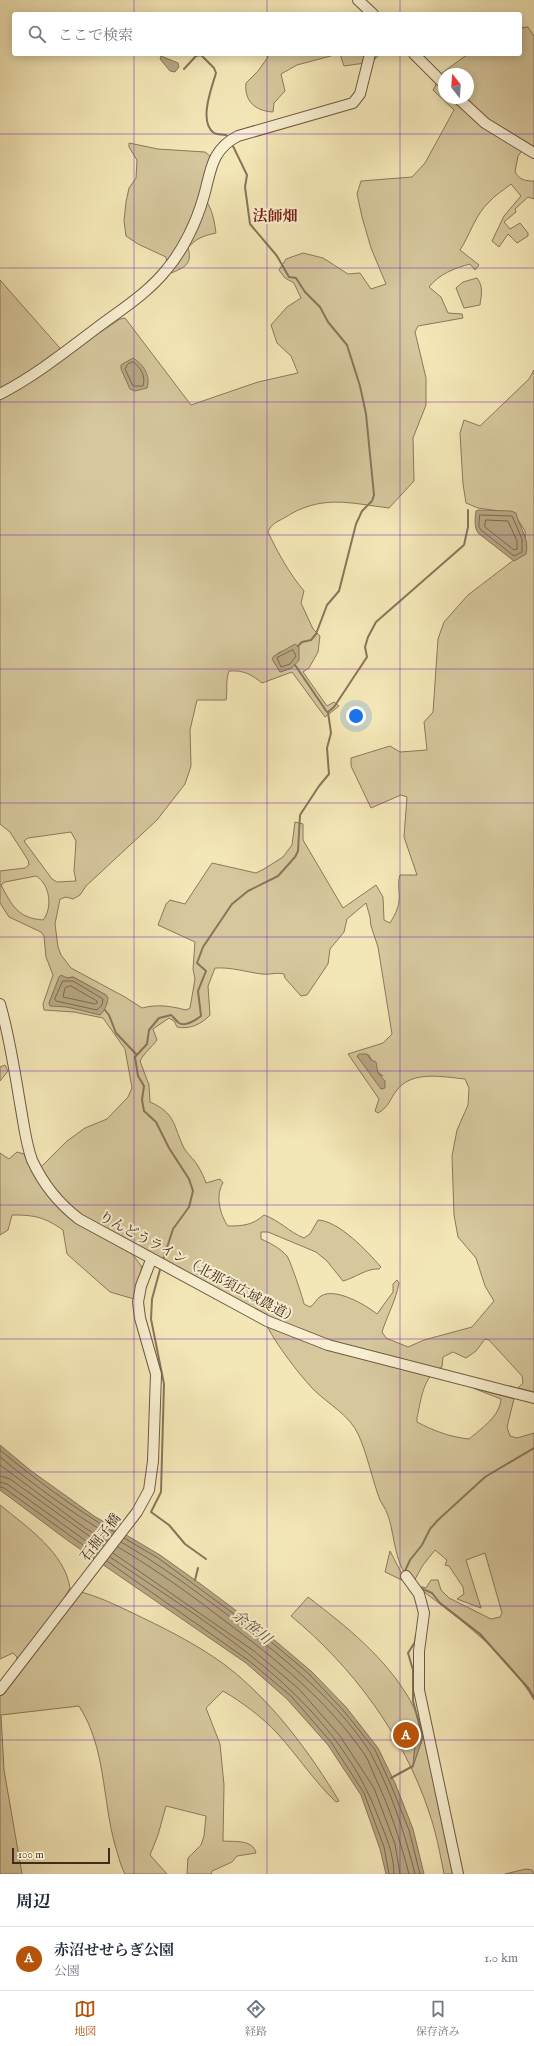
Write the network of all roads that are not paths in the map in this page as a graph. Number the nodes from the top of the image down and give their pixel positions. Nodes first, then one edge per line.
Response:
1 (358, 0) edge
2 (371, 12) edge
3 (370, 56) edge
4 (416, 56) edge
5 (438, 78) edge
6 (465, 104) edge
7 (534, 153) edge
8 (0, 394) edge
9 (0, 1004) edge
10 (151, 1260) junction
11 (534, 1398) edge
12 (406, 1576) dead end
13 (0, 1690) edge
14 (458, 1874) edge

1 - 2 street
3 - 8 street
4 - 5 street
6 - 7 street
9 - 10 street, りんどうライン（北那須広域農道）
10 - 11 street, りんどうライン（北那須広域農道）
10 - 13 street, 石掘子橋
12 - 14 street

